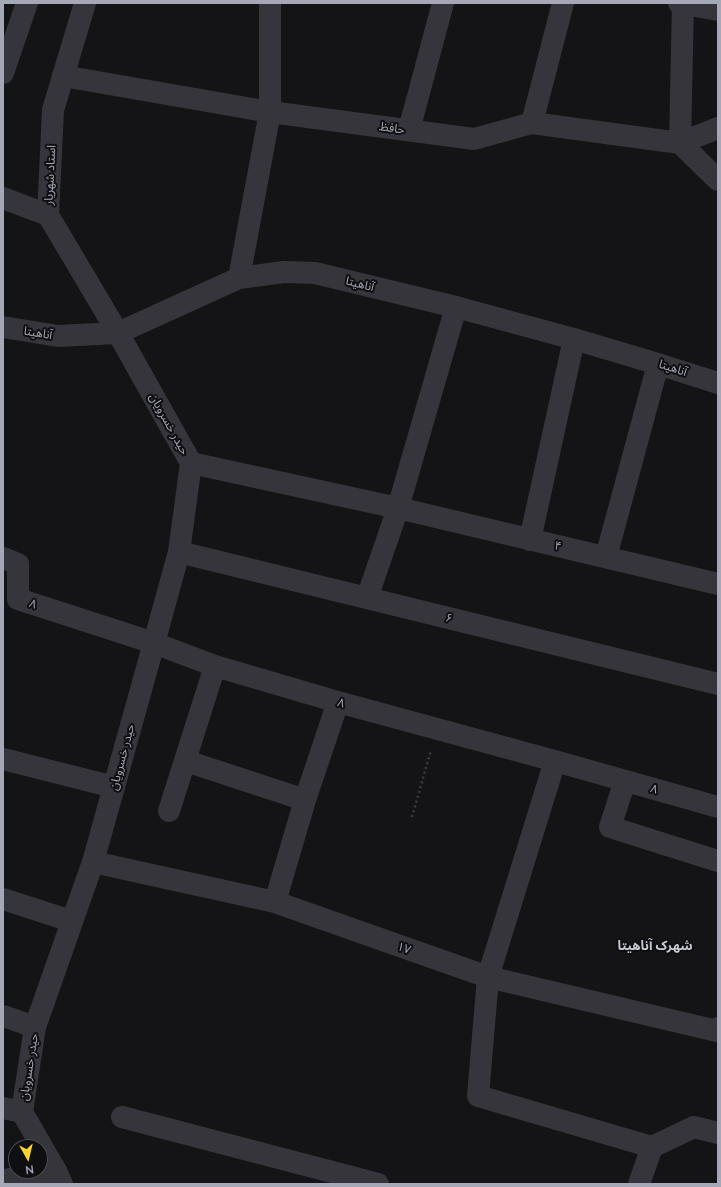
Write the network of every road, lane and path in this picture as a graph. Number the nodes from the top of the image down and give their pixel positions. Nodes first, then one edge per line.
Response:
1 (27, 3) edge
2 (85, 3) edge
3 (270, 3) edge
4 (443, 3) edge
5 (562, 3) edge
6 (681, 3) edge
7 (718, 10) edge
8 (3, 73) edge
9 (63, 76) junction
10 (270, 112) junction
11 (532, 124) junction
12 (718, 128) edge
13 (409, 130) junction
14 (680, 143) junction
15 (718, 180) edge
16 (3, 198) edge
17 (48, 215) junction
18 (239, 278) junction
19 (456, 307) junction
20 (3, 327) edge
21 (118, 333) junction
22 (574, 339) junction
23 (658, 364) junction
24 (718, 383) edge
25 (191, 463) junction
26 (398, 508) junction
27 (530, 540) junction
28 (179, 552) junction
29 (606, 557) junction
30 (3, 558) edge
31 (718, 584) edge
32 (367, 598) junction
33 (154, 643) junction
34 (215, 666) junction
35 (718, 684) edge
36 (338, 702) junction
37 (436, 729) junction
38 (3, 759) edge
39 (186, 761) junction
40 (555, 761) junction
41 (625, 781) junction
42 (114, 787) junction
43 (305, 800) junction
44 (718, 807) edge
45 (169, 811) dead end
46 (412, 817) dead end
47 (718, 861) edge
48 (93, 862) junction
49 (3, 899) edge
50 (275, 902) junction
51 (71, 921) junction
52 (488, 977) junction
53 (3, 1016) edge
54 (35, 1027) junction
55 (718, 1029) edge
56 (12, 1110) edge
57 (122, 1117) dead end
58 (718, 1133) edge
59 (652, 1147) junction
60 (59, 1178) edge
61 (3, 1180) edge
62 (378, 1184) edge
63 (639, 1184) edge

1 - 8 street
2 - 9 street, استاد شهریار
3 - 10 street
4 - 13 street
5 - 11 street
6 - 7 street
6 - 14 street
9 - 10 street, حافظ
9 - 17 street, استاد شهریار
10 - 13 street, حافظ
10 - 18 street
11 - 13 street, حافظ
11 - 14 street, حافظ
12 - 14 street, حافظ
14 - 15 street
16 - 17 street
17 - 21 street, استاد شهریار
18 - 19 street, آناهیتا
18 - 21 street, آناهیتا
19 - 22 street, آناهیتا
19 - 26 street
20 - 21 street, آناهیتا
21 - 25 street, حیدر خسرویان
22 - 23 street, آناهیتا
22 - 27 street
23 - 24 street, آناهیتا
23 - 29 street
25 - 26 street, ۴
25 - 28 street, حیدر خسرویان
26 - 27 street, ۴
26 - 32 street
27 - 29 street, ۴
28 - 32 street, ۶
28 - 33 street, حیدر خسرویان
29 - 31 street, ۴
30 - 33 street, ۸
32 - 35 street, ۶
33 - 34 street, ۸
33 - 42 street, حیدر خسرویان
34 - 36 street, ۸
34 - 39 street
36 - 37 street, ۸
36 - 43 street
37 - 40 street, ۸
37 - 46 path
38 - 42 street
39 - 43 street
39 - 45 street
40 - 41 street, ۸
40 - 52 street
41 - 44 street, ۸
41 - 47 street
42 - 48 street, حیدر خسرویان
43 - 50 street
48 - 50 street, ۱۷
48 - 51 street, حیدر خسرویان
49 - 51 street
50 - 52 street, ۱۷
51 - 54 street, حیدر خسرویان
52 - 55 street, ۱۷
52 - 59 street
53 - 54 street
54 - 56 street, حیدر خسرویان
56 - 60 street, حیدر خسرویان
57 - 62 street
58 - 59 street
59 - 63 street
60 - 61 street

